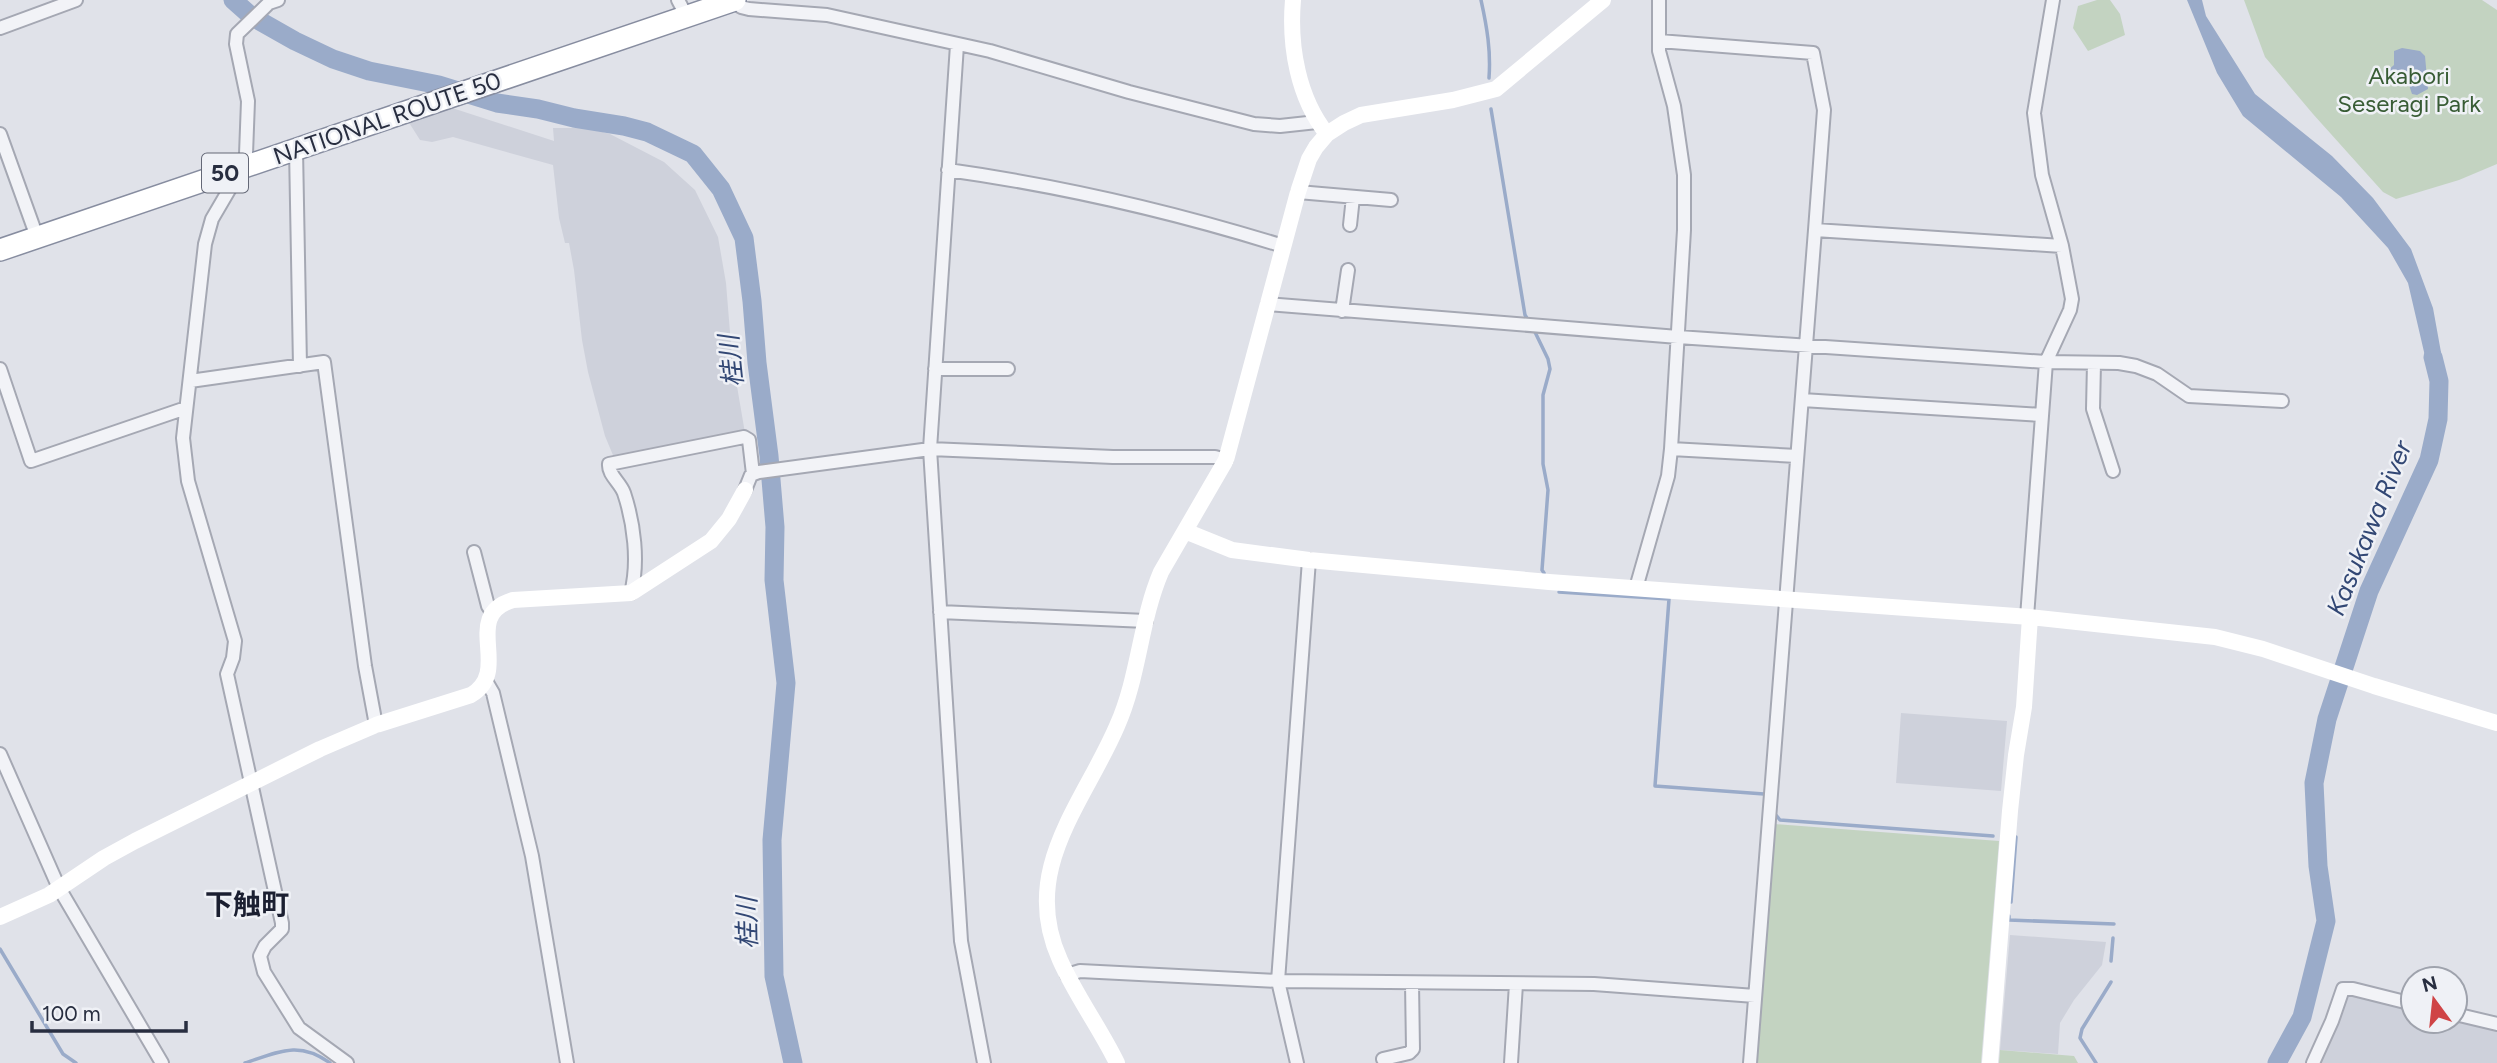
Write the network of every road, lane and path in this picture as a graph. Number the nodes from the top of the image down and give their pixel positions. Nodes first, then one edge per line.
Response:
1 (76, 0) edge
2 (736, 0) edge
3 (1293, 0) edge
4 (1603, 0) edge
5 (1659, 0) edge
6 (2053, 0) edge
7 (272, 2) edge
8 (682, 8) edge
9 (0, 28) edge
10 (1659, 41) junction
11 (957, 45) junction
12 (1322, 128) junction
13 (0, 134) edge
14 (296, 149) junction
15 (243, 166) junction
16 (948, 170) junction
17 (1298, 192) junction
18 (1353, 197) junction
19 (1391, 200) dead end
20 (1350, 225) dead end
21 (1815, 230) junction
22 (37, 237) junction
23 (1283, 246) junction
24 (2062, 246) junction
25 (0, 250) edge
26 (1348, 270) dead end
27 (1268, 304) junction
28 (1342, 311) junction
29 (1678, 337) junction
30 (1807, 346) junction
31 (2046, 362) junction
32 (2094, 363) junction
33 (300, 366) junction
34 (0, 369) edge
35 (935, 369) junction
36 (1008, 369) dead end
37 (190, 381) junction
38 (1802, 400) junction
39 (2282, 401) dead end
40 (186, 408) junction
41 (2042, 415) junction
42 (930, 449) junction
43 (1671, 449) junction
44 (1797, 456) junction
45 (1226, 460) junction
46 (2113, 471) dead end
47 (756, 473) junction
48 (744, 489) joint
49 (1185, 531) junction
50 (474, 552) dead end
51 (1309, 560) junction
52 (1636, 588) junction
53 (631, 593) junction
54 (1787, 599) junction
55 (492, 612) junction
56 (940, 612) junction
57 (2029, 617) junction
58 (1146, 621) junction
59 (486, 681) junction
60 (2497, 723) edge
61 (376, 725) junction
62 (0, 754) edge
63 (251, 783) junction
64 (59, 888) junction
65 (0, 917) edge
66 (1067, 975) junction
67 (1278, 981) junction
68 (1412, 983) junction
69 (1516, 984) junction
70 (1755, 996) junction
71 (2399, 1000) edge
72 (2469, 1017) edge
73 (2497, 1024) edge
74 (1383, 1059) dead end
75 (162, 1063) edge
76 (346, 1063) edge
77 (567, 1063) edge
78 (984, 1063) edge
79 (1117, 1063) edge
80 (1297, 1063) edge
81 (1511, 1063) edge
82 (1751, 1063) edge
83 (1990, 1063) edge
84 (2313, 1063) edge

1 - 9 street
2 - 8 highway, NATIONAL ROUTE 50 / 50
2 - 11 street
3 - 12 street
4 - 12 street
5 - 10 street
6 - 24 street
7 - 15 street
8 - 14 highway, NATIONAL ROUTE 50 / 50
10 - 21 street
10 - 29 street
11 - 12 street
11 - 16 street
12 - 17 street
13 - 22 street
14 - 15 highway, NATIONAL ROUTE 50 / 50
14 - 33 street
15 - 22 highway, NATIONAL ROUTE 50 / 50
15 - 37 street
16 - 23 street
16 - 35 street
17 - 18 street
17 - 23 street
18 - 19 street
18 - 20 street
21 - 24 street
21 - 30 street
22 - 25 highway, NATIONAL ROUTE 50 / 50
23 - 27 street
24 - 31 street
26 - 28 street
27 - 28 street
27 - 45 street
28 - 29 street
29 - 30 street
29 - 43 street
30 - 31 street
30 - 38 street
31 - 32 street
31 - 41 street
32 - 39 street
32 - 46 street
33 - 37 street
33 - 61 street
34 - 40 street
35 - 36 street
35 - 42 street
37 - 40 street
38 - 41 street
38 - 44 street
40 - 63 street
41 - 57 street
42 - 45 street
42 - 47 street
42 - 56 street
43 - 44 street
43 - 52 street
44 - 54 street
45 - 49 street
47 - 48 street
47 - 53 street
48 - 53 street
49 - 51 street
49 - 58 street
50 - 55 street
51 - 52 street
51 - 67 street
52 - 54 street
53 - 55 street
54 - 57 street
54 - 70 street
55 - 59 street
56 - 58 street
56 - 78 street
57 - 60 street
57 - 83 street
58 - 66 street
59 - 61 street
59 - 77 street
61 - 63 street
62 - 64 street
63 - 64 street
63 - 76 street
64 - 65 street
64 - 75 street
66 - 67 street
66 - 79 street
67 - 68 street
67 - 80 street
68 - 69 street
68 - 74 street
69 - 70 street
69 - 81 street
70 - 82 street
71 - 84 street
72 - 73 street

